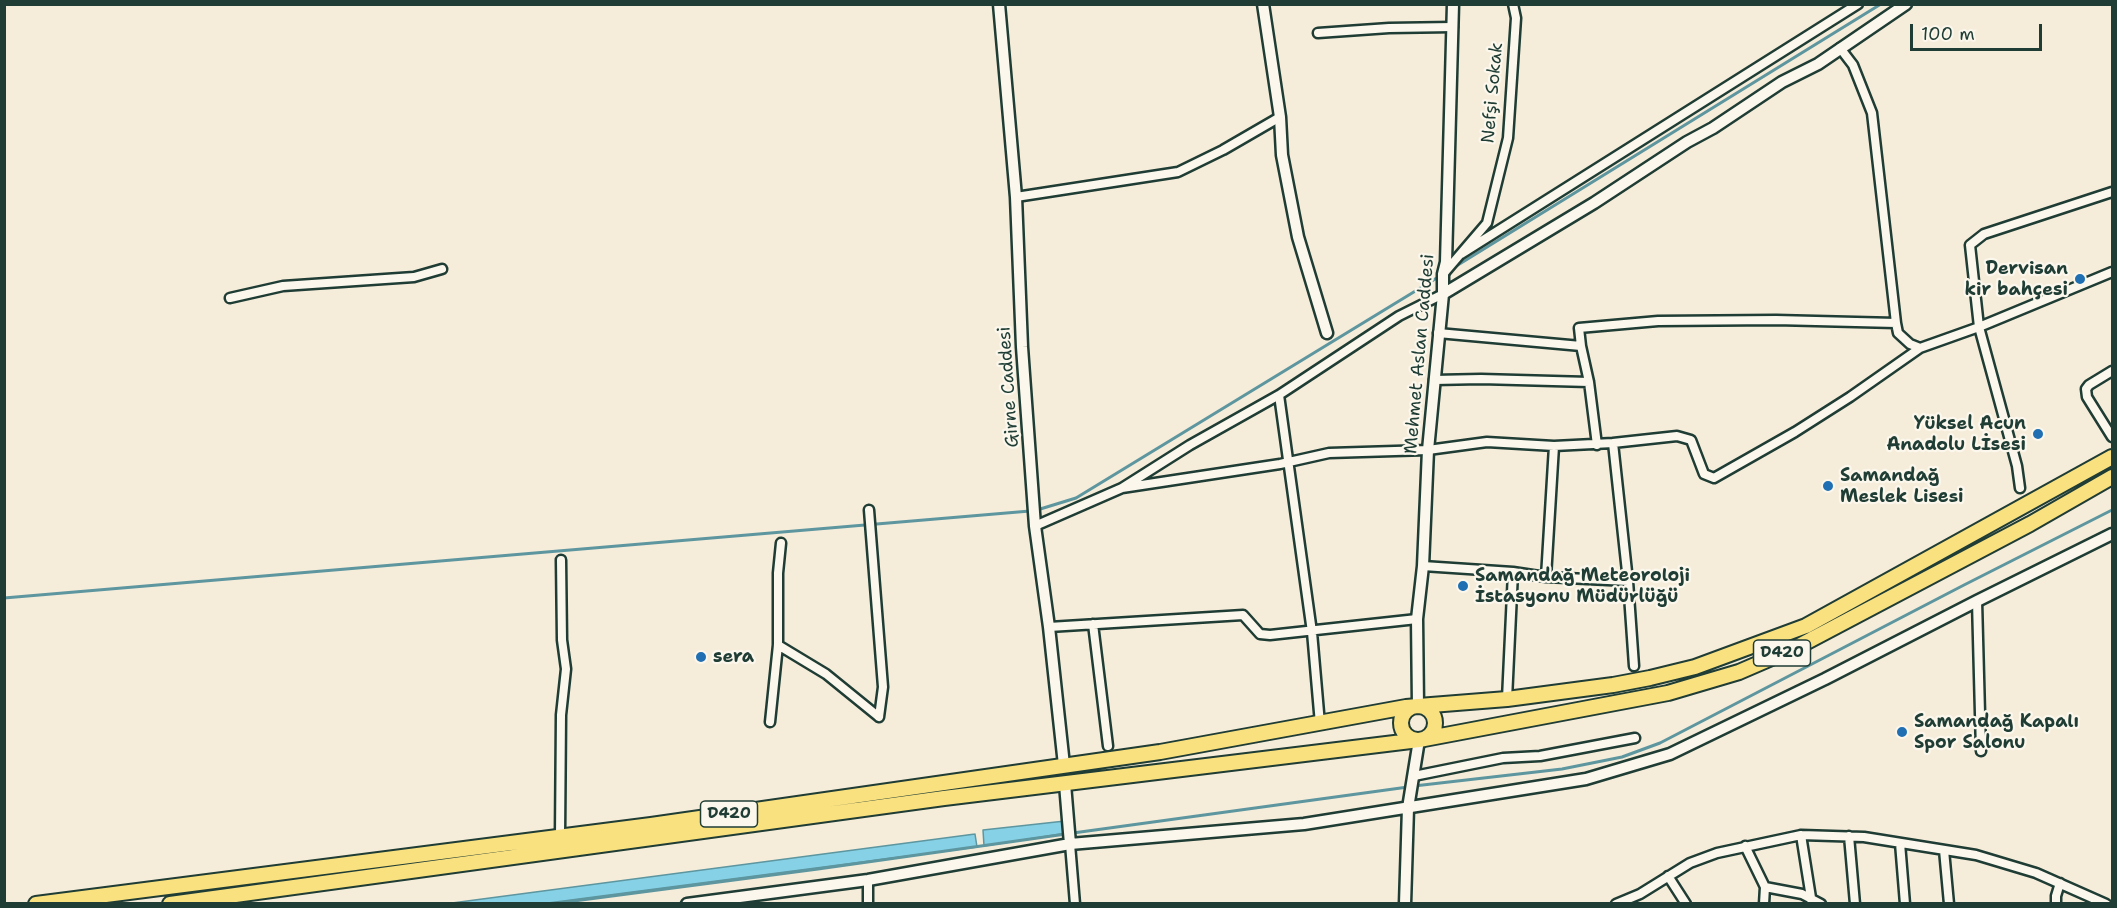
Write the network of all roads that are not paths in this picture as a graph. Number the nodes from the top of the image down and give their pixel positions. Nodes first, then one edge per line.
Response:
1 (999, 4) edge
2 (1263, 4) edge
3 (1453, 4) edge
4 (1513, 4) edge
5 (1858, 4) edge
6 (1906, 4) edge
7 (1453, 27) junction
8 (1318, 33) dead end
9 (1840, 48) junction
10 (1280, 117) junction
11 (2112, 192) edge
12 (1016, 197) junction
13 (1461, 254) junction
14 (442, 269) dead end
15 (2112, 272) edge
16 (1443, 274) junction
17 (1443, 294) junction
18 (230, 298) dead end
19 (1896, 323) junction
20 (1979, 327) junction
21 (1327, 333) dead end
22 (1438, 333) junction
23 (1581, 346) junction
24 (1920, 348) junction
25 (2112, 371) edge
26 (1434, 380) junction
27 (1589, 382) junction
28 (1279, 395) junction
29 (2112, 437) edge
30 (1613, 443) junction
31 (1597, 445) junction
32 (1554, 446) junction
33 (1428, 450) junction
34 (2112, 457) edge
35 (1289, 462) junction
36 (2112, 477) edge
37 (1122, 488) junction
38 (2020, 488) dead end
39 (869, 510) dead end
40 (1035, 526) junction
41 (2112, 534) edge
42 (781, 543) dead end
43 (561, 560) dead end
44 (1422, 566) junction
45 (1513, 572) junction
46 (1546, 577) junction
47 (1628, 581) junction
48 (1977, 601) junction
49 (1418, 619) junction
50 (1093, 624) junction
51 (1049, 627) junction
52 (1311, 632) junction
53 (778, 645) junction
54 (1634, 666) dead end
55 (1506, 699) junction
56 (1418, 705) junction
57 (770, 722) dead end
58 (1320, 724) junction
59 (1635, 738) dead end
60 (1419, 740) junction
61 (1108, 746) dead end
62 (1981, 751) dead end
63 (1064, 765) junction
64 (1413, 776) junction
65 (1065, 784) junction
66 (1408, 808) junction
67 (1801, 835) junction
68 (560, 836) junction
69 (1849, 836) junction
70 (1900, 843) junction
71 (1070, 844) junction
72 (1745, 846) junction
73 (1944, 850) junction
74 (1668, 876) junction
75 (868, 880) junction
76 (2060, 883) junction
77 (1765, 887) junction
78 (1812, 901) edge
79 (36, 903) edge
80 (170, 903) edge
81 (687, 903) edge
82 (868, 903) edge
83 (1075, 903) edge
84 (1406, 903) edge
85 (1616, 903) edge
86 (1686, 903) edge
87 (1764, 903) edge
88 (1821, 903) edge
89 (1855, 903) edge
90 (1905, 903) edge
91 (1949, 903) edge
92 (2056, 903) edge
93 (2106, 903) edge

1 - 12 street, Girne Caddesi
2 - 10 street
3 - 7 street, Mehmet Aslan Caddesi
4 - 13 street, Nefşi Sokak
5 - 13 street
6 - 9 street
7 - 8 street
7 - 16 street, Mehmet Aslan Caddesi
9 - 17 street
9 - 19 street
10 - 12 street
10 - 21 street
11 - 20 street
12 - 40 street, Girne Caddesi
13 - 16 street, Nefşi Sokak
14 - 18 street
15 - 20 street
16 - 17 street, Mehmet Aslan Caddesi
17 - 22 street, Mehmet Aslan Caddesi
17 - 28 street
19 - 23 street
19 - 24 street
20 - 24 street
20 - 38 street
22 - 23 street
22 - 26 street, Mehmet Aslan Caddesi
23 - 27 street
24 - 30 street
25 - 29 street
26 - 27 street
26 - 33 street, Mehmet Aslan Caddesi
27 - 31 street
28 - 35 street
28 - 37 street
30 - 31 street
30 - 47 street
31 - 32 street
32 - 33 street
32 - 46 street
33 - 35 street
33 - 44 street, Mehmet Aslan Caddesi
34 - 55 main road, D420
35 - 37 street
35 - 52 street
36 - 60 main road, D420
37 - 40 street
39 - 53 street
40 - 51 street, Girne Caddesi
41 - 48 street
42 - 53 street
43 - 68 street
44 - 45 street
44 - 49 street, Mehmet Aslan Caddesi
45 - 46 street
45 - 55 street
46 - 47 street
47 - 54 street
48 - 62 street
48 - 66 street
49 - 52 street
49 - 56 street, Mehmet Aslan Caddesi
50 - 51 street
50 - 52 street
50 - 61 street
51 - 63 street, Girne Caddesi
52 - 58 street
53 - 57 street
55 - 56 main road, D420
56 - 58 main road, D420
56 - 60 main road
56 - 60 main road
58 - 63 main road, D420
59 - 64 street
60 - 64 street
60 - 65 main road, D420
63 - 68 main road, D420
64 - 66 street
65 - 71 street
65 - 80 main road, D420
66 - 71 street
66 - 84 street
67 - 69 street
67 - 72 street
67 - 78 street
68 - 79 main road, D420
69 - 70 street
69 - 89 street
70 - 73 street
70 - 90 street
71 - 75 street
71 - 83 street
72 - 74 street
72 - 77 street
73 - 76 street
73 - 91 street
74 - 85 street
74 - 86 street
75 - 81 street
75 - 82 street
76 - 92 street
76 - 93 street
77 - 78 street
77 - 87 street
78 - 88 street

